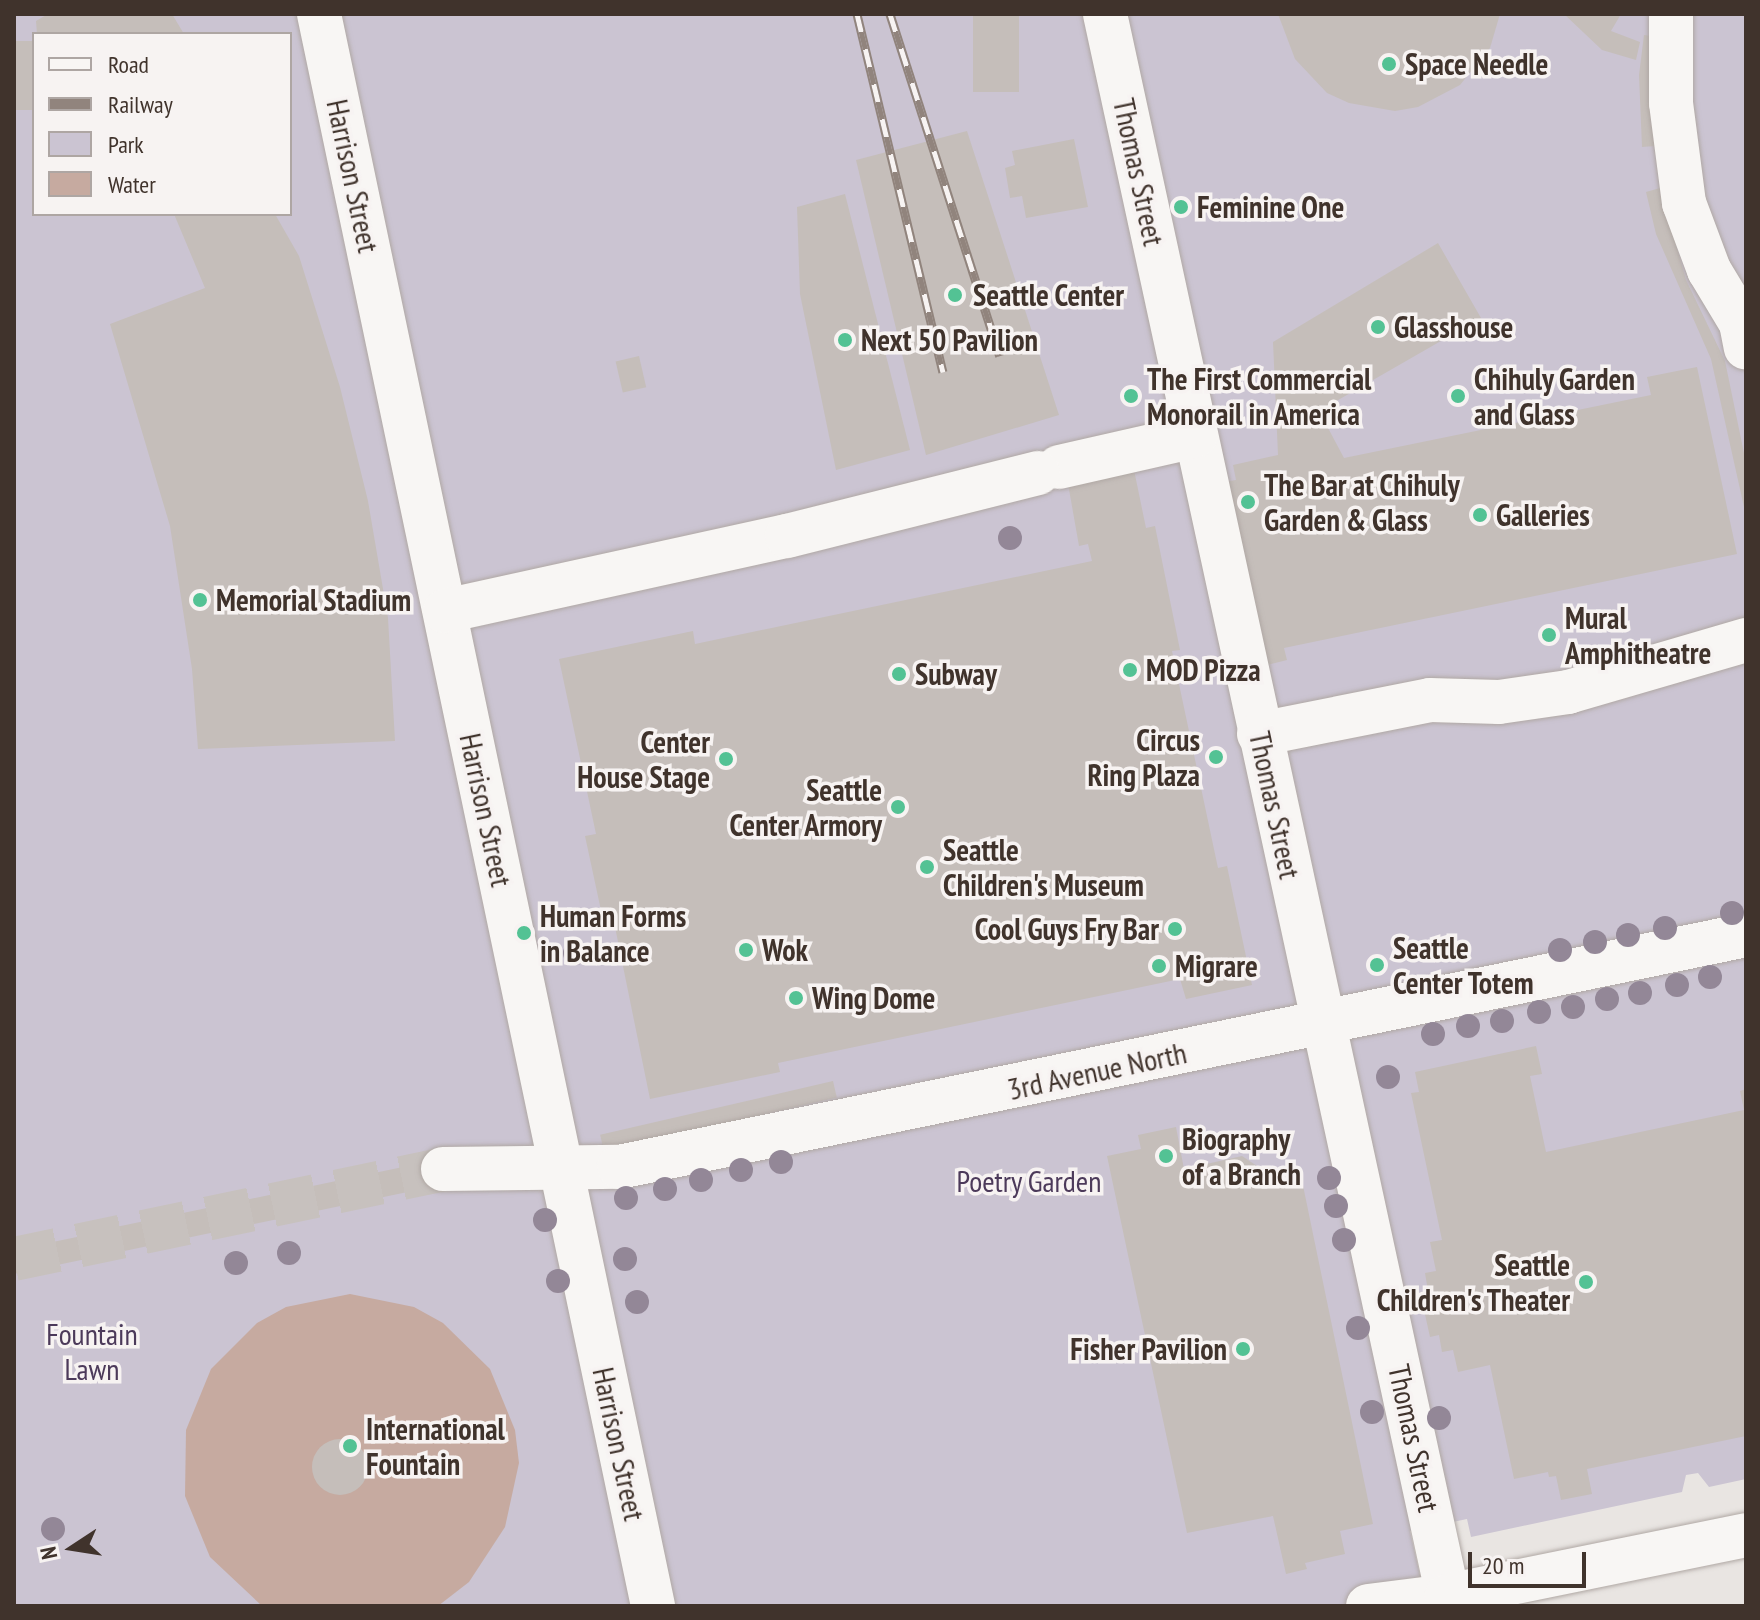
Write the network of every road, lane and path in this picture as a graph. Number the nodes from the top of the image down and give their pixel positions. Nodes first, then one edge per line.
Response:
1 (319, 14) edge
2 (1105, 14) edge
3 (1671, 14) edge
4 (1746, 348) edge
5 (1196, 436) junction
6 (445, 611) junction
7 (1746, 640) edge
8 (1259, 734) junction
9 (1746, 935) edge
10 (1324, 1026) junction
11 (558, 1165) junction
12 (443, 1169) tunnel mouth
13 (1746, 1535) edge
14 (1448, 1601) edge
15 (653, 1606) edge
16 (1368, 1606) edge

1 - 6 street, Harrison Street
2 - 5 street, Thomas Street
3 - 4 street
5 - 6 street
5 - 8 street, Thomas Street
6 - 11 street, Harrison Street
7 - 8 street
8 - 10 street, Thomas Street
9 - 10 street, 3rd Avenue North
10 - 11 street, 3rd Avenue North
10 - 14 street, Thomas Street
11 - 12 street, 3rd Avenue North
11 - 15 street, Harrison Street
13 - 14 street
14 - 16 street

